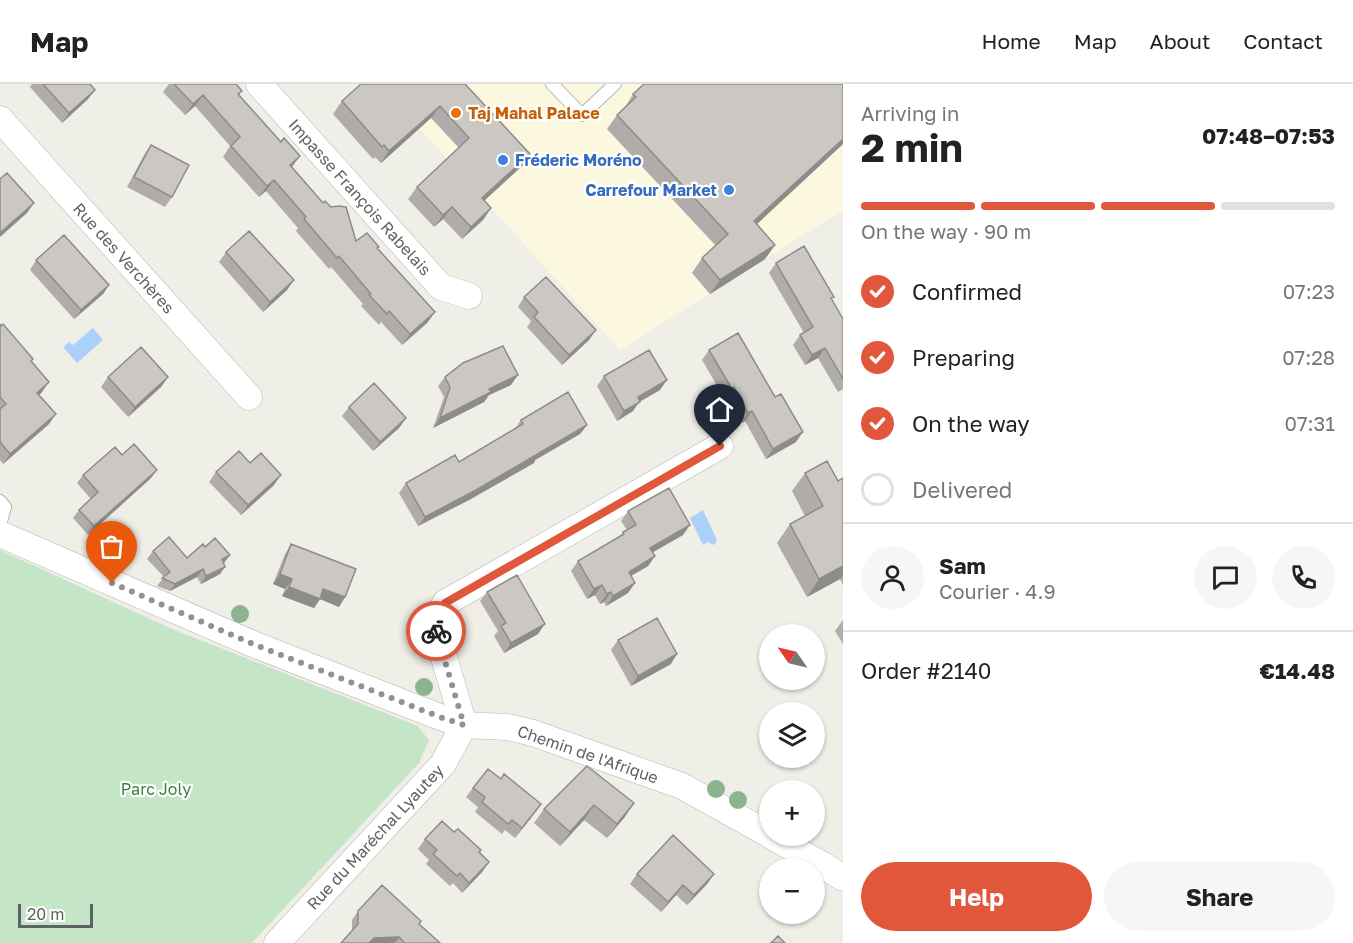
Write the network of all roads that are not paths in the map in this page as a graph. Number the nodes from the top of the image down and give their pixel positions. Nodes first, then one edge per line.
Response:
1 (260, 84) edge
2 (552, 84) edge
3 (615, 84) edge
4 (0, 119) edge
5 (469, 297) dead end
6 (249, 397) dead end
7 (720, 446) dead end
8 (0, 501) edge
9 (0, 525) edge
10 (0, 534) edge
11 (464, 725) junction
12 (759, 829) edge
13 (790, 846) edge
14 (843, 878) edge
15 (277, 943) edge

1 - 5 street, Impasse François Rabelais
2 - 3 lane
4 - 6 street, Rue des Verchères
7 - 11 street
8 - 9 lane
10 - 11 street, Chemin de l'Afrique
11 - 12 street, Chemin de l'Afrique
11 - 15 street, Rue du Maréchal Lyautey
13 - 14 street, Chemin de l'Afrique

